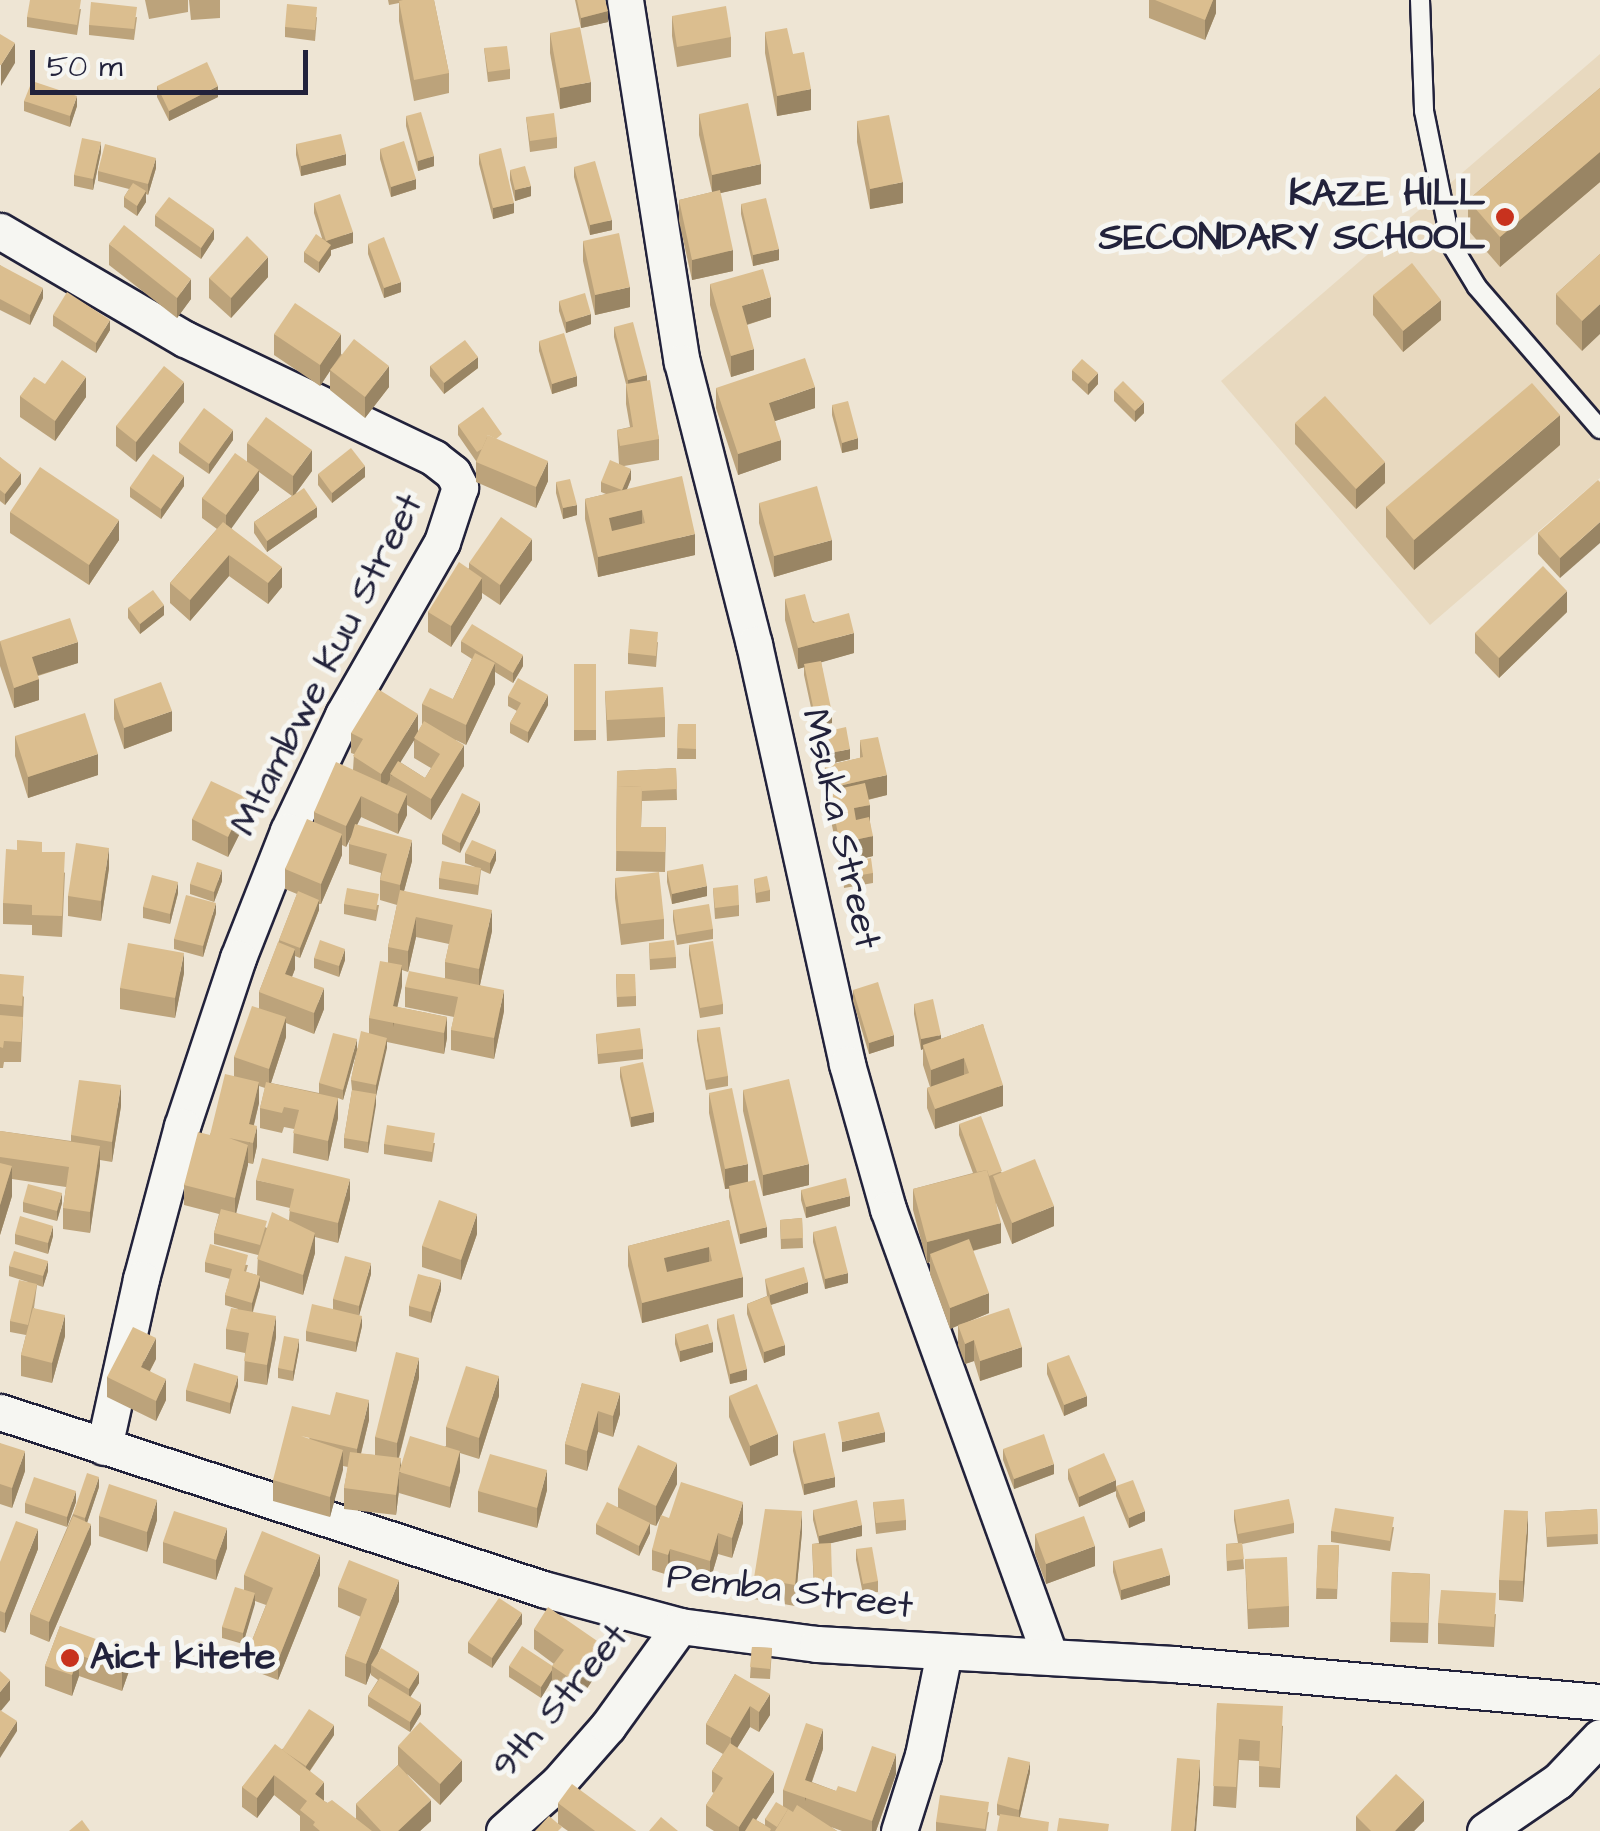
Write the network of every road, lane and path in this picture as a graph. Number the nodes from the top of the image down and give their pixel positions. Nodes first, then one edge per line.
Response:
1 (625, 0) edge
2 (1420, 0) edge
3 (0, 231) edge
4 (1600, 429) edge
5 (0, 1412) edge
6 (104, 1447) junction
7 (680, 1626) junction
8 (944, 1653) junction
9 (1050, 1656) junction
10 (1600, 1702) edge
11 (1600, 1737) edge
12 (504, 1831) edge
13 (899, 1831) edge
14 (1485, 1831) edge

1 - 9 street, Msuka Street
2 - 4 lane
3 - 6 street, Mtambwe Kuu Street
5 - 6 street, Pemba Street
6 - 7 street, Pemba Street
7 - 8 street, Pemba Street
7 - 12 street, 9th Street
8 - 9 street, Pemba Street
8 - 13 street
9 - 10 street, Pemba Street
11 - 14 street

